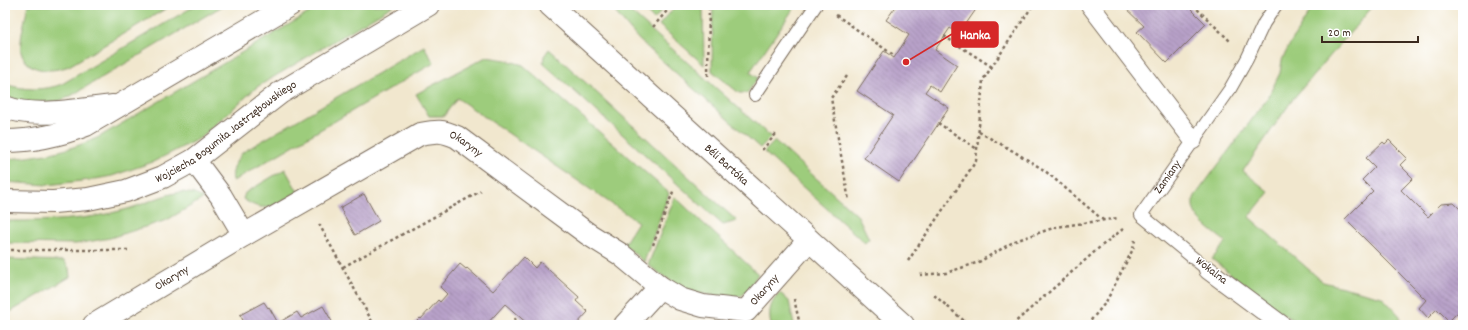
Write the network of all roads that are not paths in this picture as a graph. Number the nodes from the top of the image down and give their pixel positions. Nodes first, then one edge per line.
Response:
1 (290, 5) edge
2 (428, 5) edge
3 (550, 5) edge
4 (816, 5) edge
5 (1090, 5) edge
6 (1276, 5) edge
7 (755, 95) dead end
8 (120, 105) junction
9 (5, 107) edge
10 (1193, 140) junction
11 (5, 141) edge
12 (194, 160) junction
13 (5, 201) edge
14 (1141, 214) joint
15 (244, 235) junction
16 (809, 240) junction
17 (1208, 270) joint
18 (660, 287) junction
19 (748, 318) edge
20 (94, 325) edge
21 (625, 325) edge
22 (903, 325) edge
23 (1282, 325) edge

1 - 8 street
2 - 12 street, Wojciecha Bogumiła Jastrzębowskiego
3 - 16 street, Béli Bartóka
4 - 7 lane
5 - 10 street
6 - 10 lane, Zamiany
8 - 9 street
8 - 11 street
10 - 14 lane, Zamiany
12 - 13 street, Wojciecha Bogumiła Jastrzębowskiego
12 - 15 street
14 - 17 lane, Wokalna
15 - 18 street, Okaryny
15 - 20 street, Okaryny
16 - 19 street, Okaryny
16 - 22 street, Béli Bartóka
17 - 23 street, Wokalna
18 - 19 street, Okaryny
18 - 21 street

